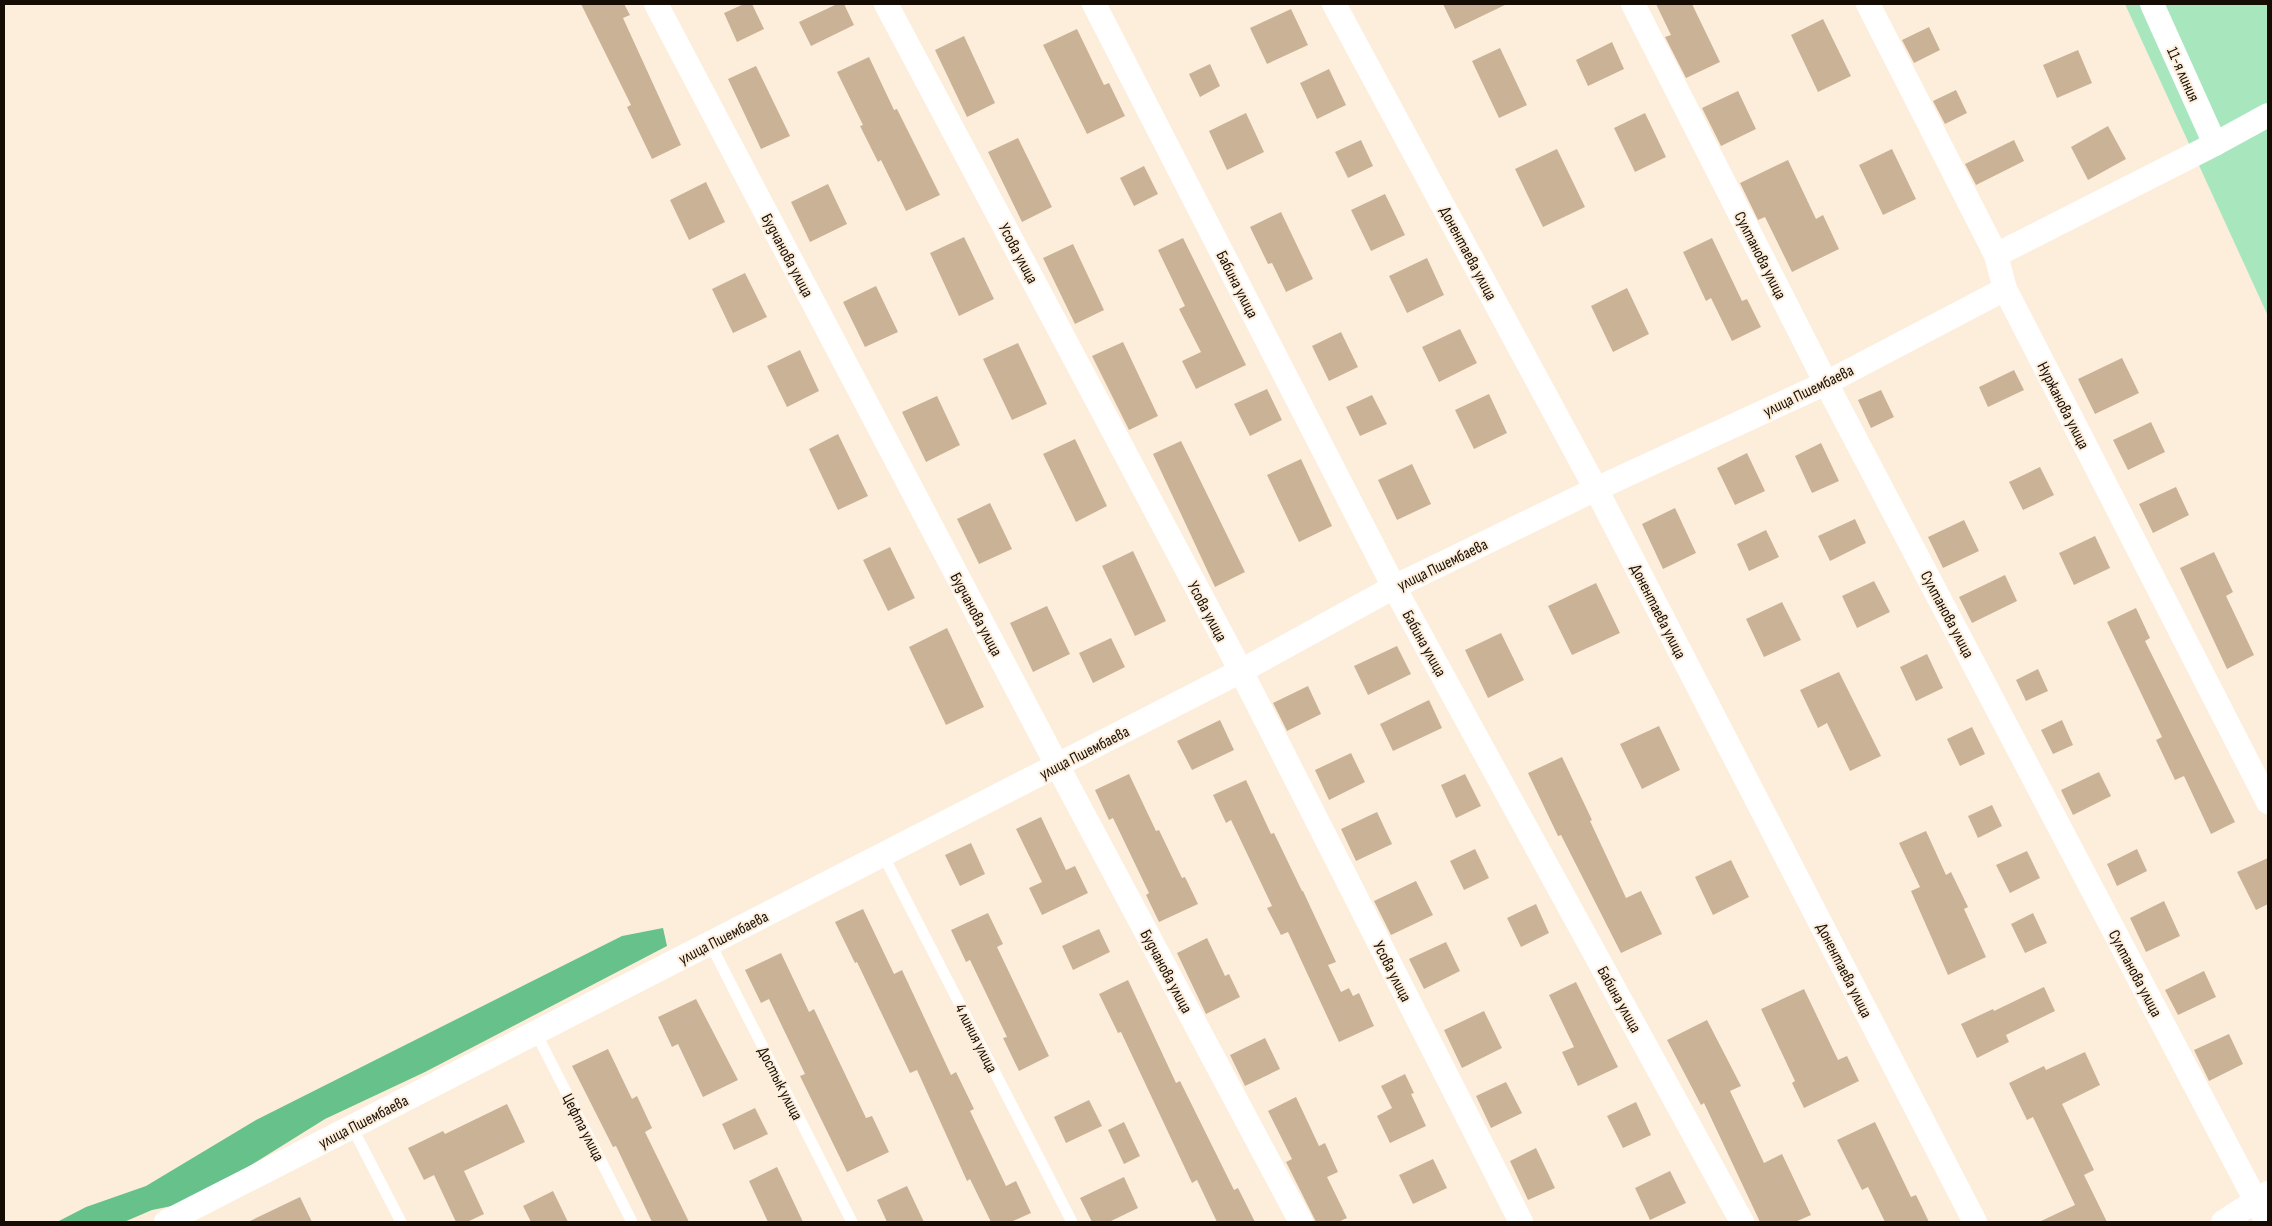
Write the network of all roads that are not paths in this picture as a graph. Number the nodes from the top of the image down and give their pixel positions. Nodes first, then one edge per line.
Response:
1 (656, 4) edge
2 (886, 4) edge
3 (1094, 4) edge
4 (1334, 4) edge
5 (1633, 4) edge
6 (1868, 4) edge
7 (2152, 4) edge
8 (2268, 115) edge
9 (2215, 144) junction
10 (1996, 255) junction
11 (2005, 289) junction
12 (1826, 383) junction
13 (1596, 489) junction
14 (1394, 587) junction
15 (1240, 671) junction
16 (1057, 765) junction
17 (2268, 802) edge
18 (883, 854) junction
19 (710, 944) junction
20 (536, 1033) junction
21 (352, 1127) junction
22 (2262, 1196) edge
23 (166, 1222) edge
24 (400, 1222) edge
25 (632, 1222) edge
26 (852, 1222) edge
27 (1072, 1222) edge
28 (1300, 1222) edge
29 (1521, 1222) edge
30 (1742, 1222) edge
31 (1975, 1222) edge
32 (2224, 1222) edge
33 (2267, 1222) edge

1 - 16 street, Будчанова улица
2 - 15 street, Усова улица
3 - 14 street, Бабина улица
4 - 13 street, Донентаева улица
5 - 12 street, Султанова улица
6 - 10 street, Нуржанова улица
7 - 9 street, 11-я линия
8 - 9 street
9 - 10 street
10 - 11 street, Нуржанова улица
11 - 12 street, улица Пшембаева
11 - 17 street, Нуржанова улица
12 - 13 street, улица Пшембаева
12 - 22 street, Султанова улица
13 - 14 street, улица Пшембаева
13 - 31 street, Донентаева улица
14 - 15 street, улица Пшембаева
14 - 30 street, Бабина улица
15 - 16 street, улица Пшембаева
15 - 29 street, Усова улица
16 - 18 street, улица Пшембаева
16 - 28 street, Будчанова улица
18 - 19 street, улица Пшембаева
18 - 27 lane, 4 линия улица
19 - 20 street, улица Пшембаева
19 - 26 lane, Достык улица
20 - 21 street, улица Пшембаева
20 - 25 lane, Цефта улица
21 - 23 street, улица Пшембаева
21 - 24 lane
22 - 32 street
22 - 33 street, Султанова улица

